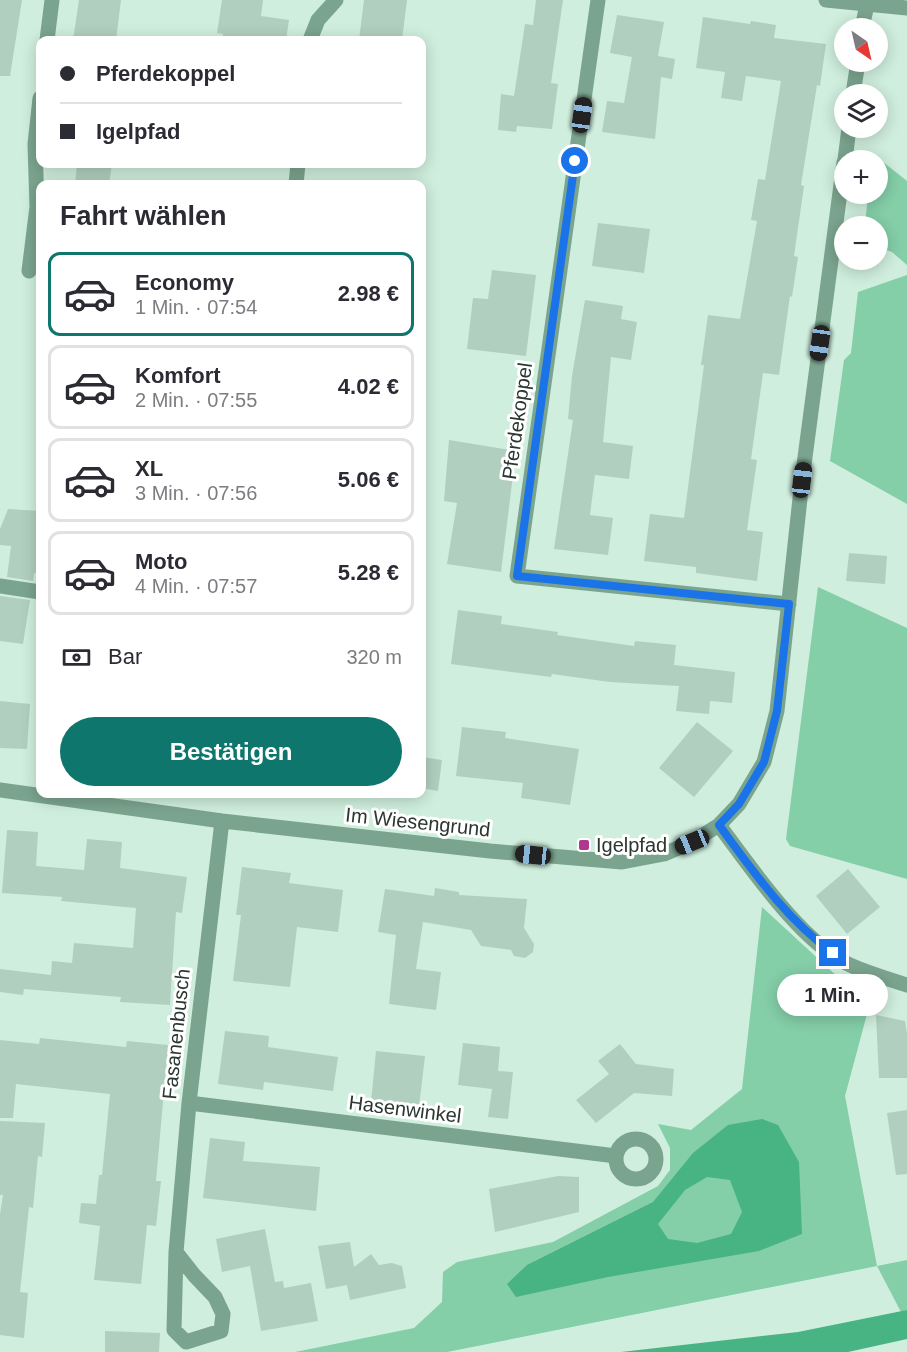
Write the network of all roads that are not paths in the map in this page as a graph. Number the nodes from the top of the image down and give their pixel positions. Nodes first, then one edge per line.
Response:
1 (52, 0) edge
2 (336, 0) edge
3 (598, 0) edge
4 (826, 0) edge
5 (866, 2) edge
6 (907, 8) edge
7 (864, 18) edge
8 (48, 36) edge
9 (312, 36) edge
10 (36, 135) edge
11 (36, 180) edge
12 (839, 204) edge
13 (36, 215) edge
14 (29, 272) dead end
15 (0, 586) edge
16 (36, 591) edge
17 (789, 604) junction
18 (0, 790) edge
19 (36, 795) edge
20 (57, 798) edge
21 (222, 821) junction
22 (719, 825) junction
23 (907, 985) edge
24 (189, 1103) junction
25 (616, 1156) dead end
26 (176, 1252) junction

1 - 8 street
2 - 9 street
3 - 17 street, Pferdekoppel
4 - 5 street
5 - 6 street
5 - 7 street
10 - 11 street
12 - 17 street, Im Wiesengrund
13 - 14 street
15 - 16 street
17 - 22 street, Im Wiesengrund
18 - 19 street, Im Wiesengrund
20 - 21 street, Im Wiesengrund
21 - 22 street, Im Wiesengrund
21 - 24 street, Fasanenbusch
22 - 23 street
24 - 25 street, Hasenwinkel
24 - 26 street, Fasanenbusch
26 - 26 street, Fasanenbusch

